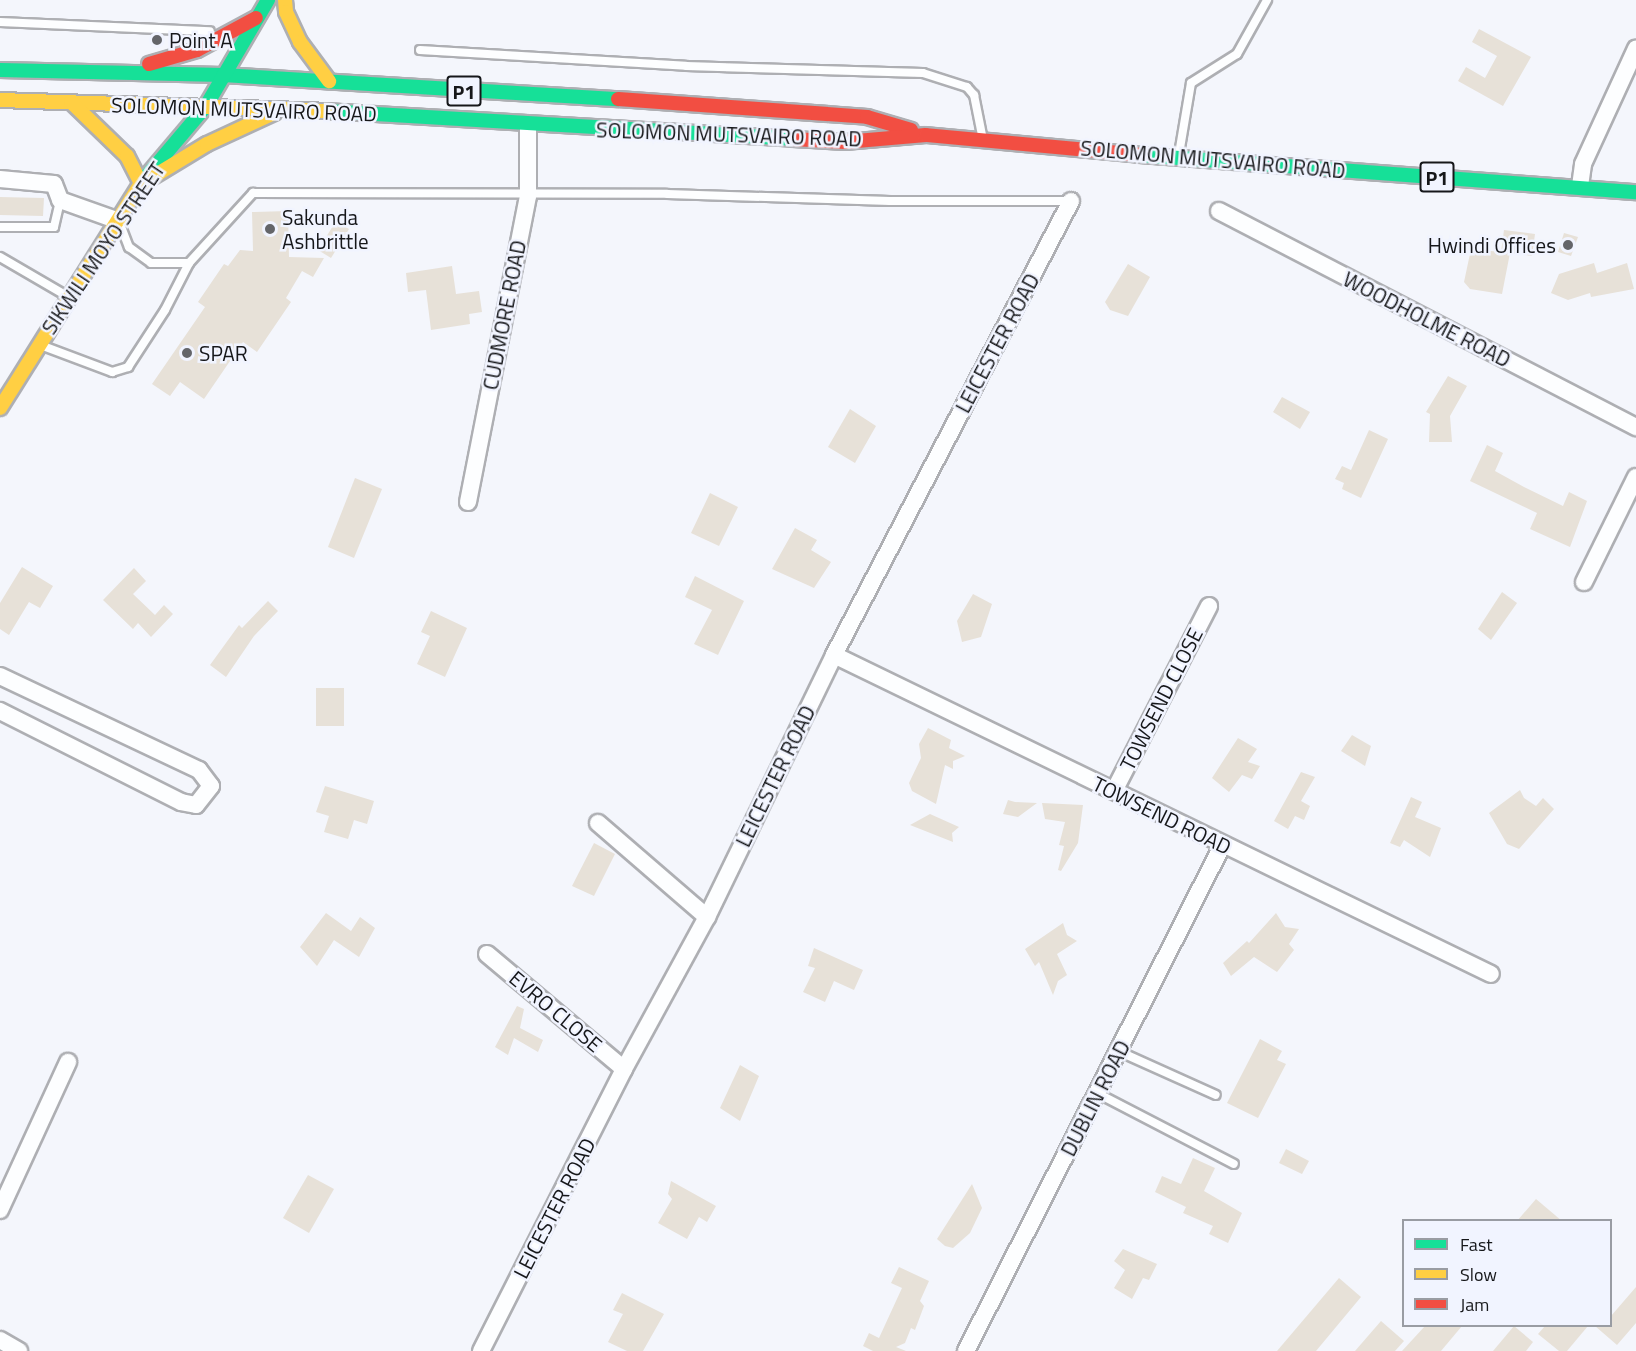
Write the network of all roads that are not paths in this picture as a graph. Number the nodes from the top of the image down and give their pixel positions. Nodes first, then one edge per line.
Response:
1 (268, 0) edge
2 (285, 0) edge
3 (1267, 0) edge
4 (256, 18) junction
5 (0, 22) edge
6 (234, 32) junction
7 (1636, 49) edge
8 (420, 50) dead end
9 (0, 70) edge
10 (104, 75) junction
11 (223, 75) junction
12 (329, 81) junction
13 (0, 100) edge
14 (71, 102) junction
15 (206, 106) junction
16 (277, 111) junction
17 (528, 126) junction
18 (926, 135) junction
19 (983, 138) junction
20 (1179, 157) junction
21 (0, 179) edge
22 (141, 184) junction
23 (1580, 186) junction
24 (1636, 192) edge
25 (528, 196) junction
26 (60, 200) junction
27 (1071, 201) joint
28 (1218, 211) dead end
29 (118, 221) junction
30 (0, 227) edge
31 (0, 257) edge
32 (189, 263) junction
33 (69, 298) junction
34 (40, 345) junction
35 (2, 402) edge
36 (1636, 427) edge
37 (1636, 477) edge
38 (468, 502) dead end
39 (1584, 582) dead end
40 (1209, 606) dead end
41 (834, 655) junction
42 (0, 676) edge
43 (0, 711) edge
44 (1114, 791) junction
45 (598, 823) dead end
46 (1223, 844) junction
47 (707, 917) junction
48 (487, 954) dead end
49 (1491, 974) dead end
50 (1118, 1051) junction
51 (68, 1062) dead end
52 (624, 1069) junction
53 (1097, 1093) junction
54 (1215, 1095) dead end
55 (1234, 1164) dead end
56 (0, 1210) edge
57 (0, 1340) edge
58 (19, 1351) edge
59 (481, 1351) edge
60 (966, 1351) edge

1 - 4 main road, SIKWILI MOYO STREET
2 - 12 main road
3 - 20 lane
4 - 6 main road
4 - 11 main road, SIKWILI MOYO STREET
5 - 6 lane
6 - 10 main road
7 - 23 street
8 - 19 lane
9 - 10 main road, P1
10 - 11 main road, P1
11 - 12 main road, P1
11 - 15 main road, SIKWILI MOYO STREET
12 - 18 main road, P1
13 - 14 main road, SOLOMON MUTSVAIRO ROAD / P1
14 - 15 main road, SOLOMON MUTSVAIRO ROAD / P1
14 - 22 main road
15 - 16 main road, SOLOMON MUTSVAIRO ROAD / P1
15 - 22 main road, SIKWILI MOYO STREET
16 - 17 main road, SOLOMON MUTSVAIRO ROAD / P1
16 - 22 main road
17 - 18 main road, SOLOMON MUTSVAIRO ROAD / P1
17 - 25 street, CUDMORE ROAD
18 - 19 main road, SOLOMON MUTSVAIRO ROAD / P1
19 - 20 main road, SOLOMON MUTSVAIRO ROAD / P1
20 - 23 main road, SOLOMON MUTSVAIRO ROAD / P1
21 - 26 street
22 - 29 main road, SIKWILI MOYO STREET
23 - 24 main road, SOLOMON MUTSVAIRO ROAD / P1
25 - 27 lane
25 - 32 lane
25 - 38 street, CUDMORE ROAD
26 - 29 street
26 - 30 lane
27 - 41 street, LEICESTER ROAD
28 - 36 street, WOODHOLME ROAD
29 - 32 lane
29 - 33 main road, SIKWILI MOYO STREET
31 - 33 lane
32 - 34 lane
33 - 34 main road, SIKWILI MOYO STREET
34 - 35 main road, SIKWILI MOYO STREET
37 - 39 street
40 - 44 street, TOWSEND CLOSE
41 - 44 street, TOWSEND ROAD
41 - 47 street, LEICESTER ROAD
42 - 43 street
44 - 46 street, TOWSEND ROAD
45 - 47 street
46 - 49 street, TOWSEND ROAD
46 - 50 street, DUBLIN ROAD
47 - 52 street, LEICESTER ROAD
48 - 52 street, EVRO CLOSE
50 - 53 street, DUBLIN ROAD
50 - 54 lane
51 - 56 street
52 - 59 street, LEICESTER ROAD
53 - 55 lane
53 - 60 street, DUBLIN ROAD
57 - 58 street

